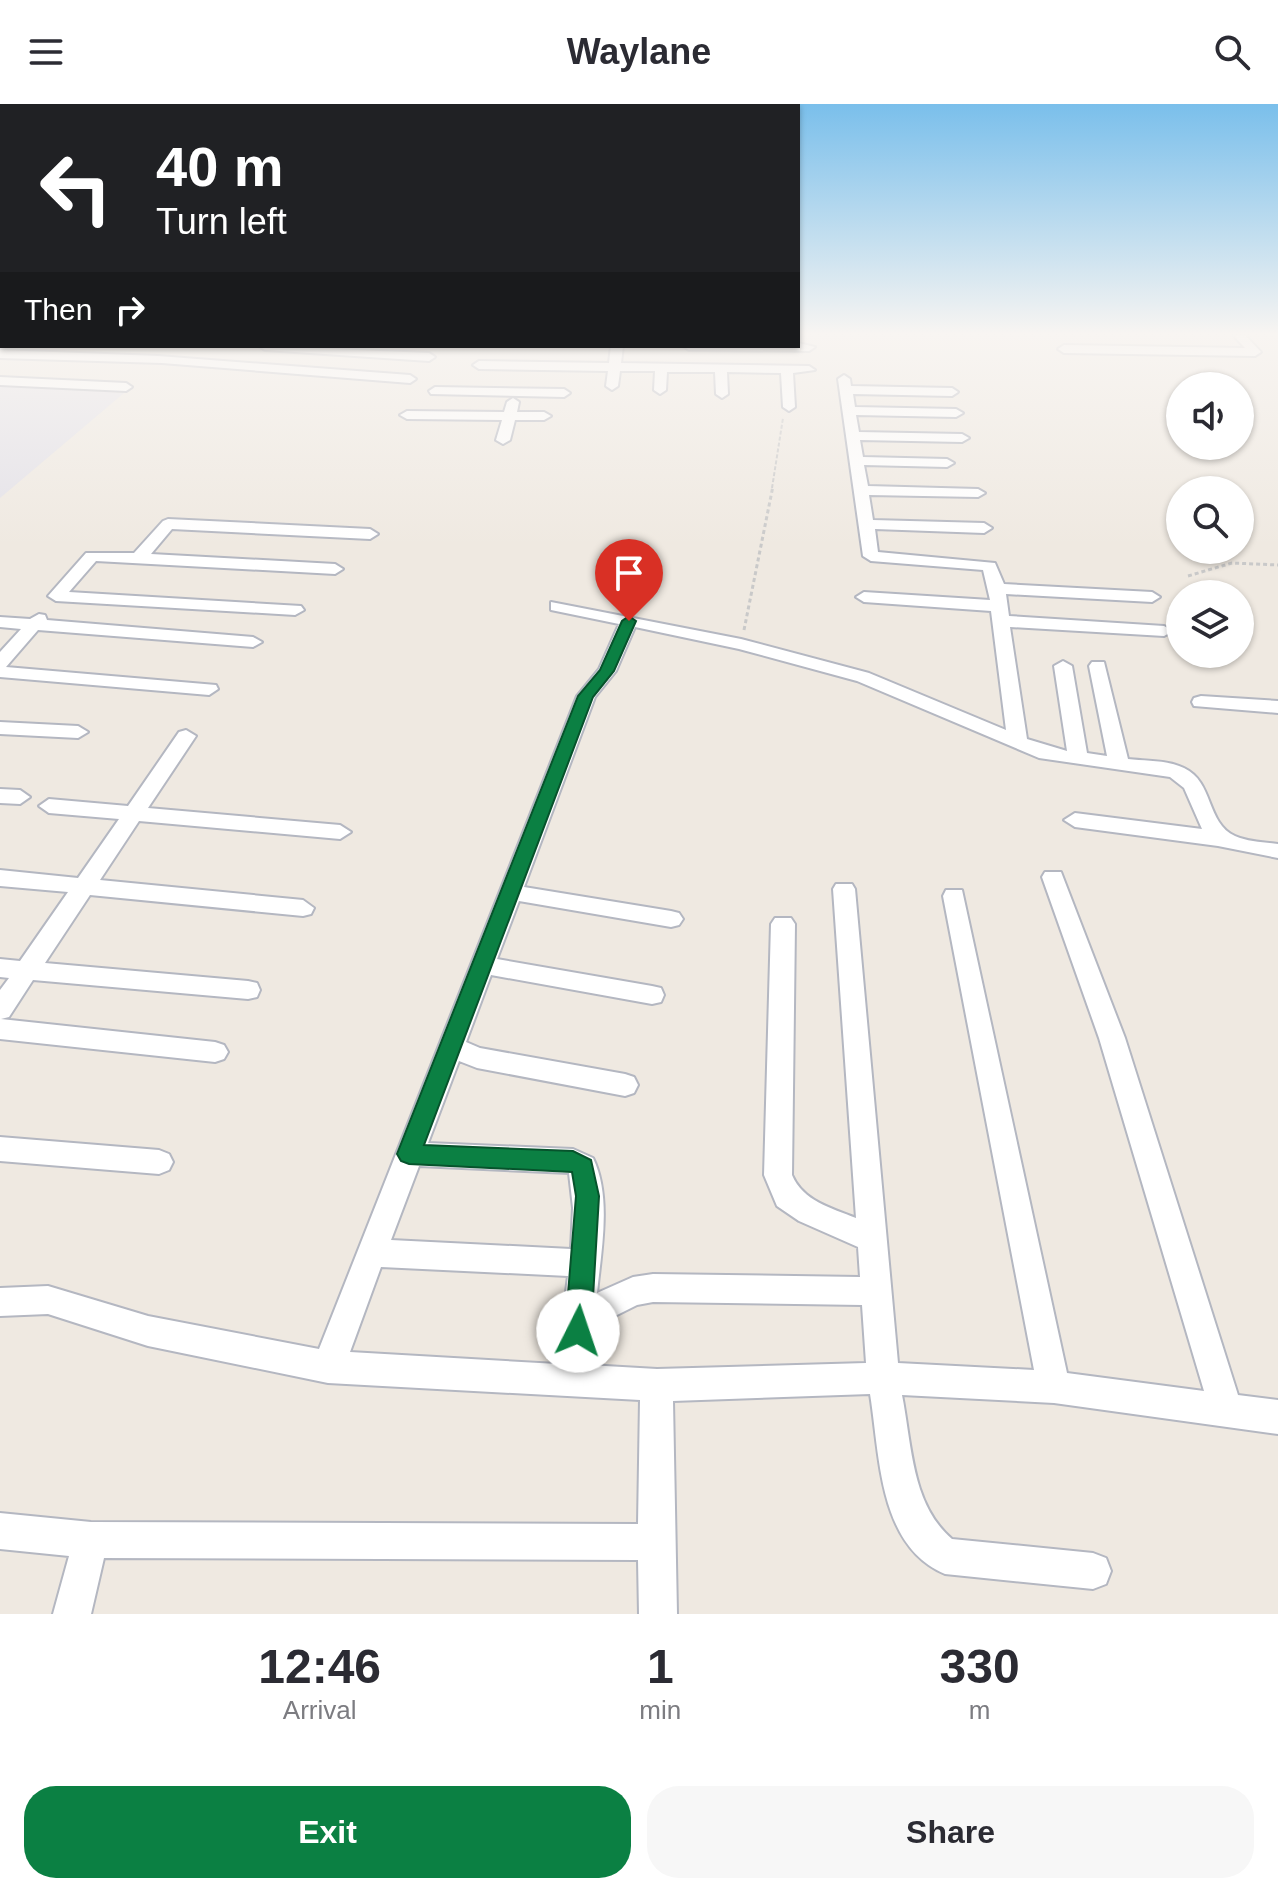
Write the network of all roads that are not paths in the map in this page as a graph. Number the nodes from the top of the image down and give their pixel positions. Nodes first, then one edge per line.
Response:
1 (512, 405) edge
2 (786, 405) edge
3 (848, 405) edge
4 (849, 411) junction
5 (786, 412) road end
6 (956, 413) dead end
7 (407, 415) dead end
8 (509, 416) junction
9 (544, 416) dead end
10 (853, 436) junction
11 (962, 438) dead end
12 (503, 440) dead end
13 (857, 461) junction
14 (947, 463) dead end
15 (861, 490) junction
16 (978, 493) dead end
17 (866, 524) junction
18 (984, 528) dead end
19 (370, 534) dead end
20 (139, 558) junction
21 (335, 569) dead end
22 (60, 597) junction
23 (864, 597) dead end
24 (1152, 597) dead end
25 (998, 605) junction
26 (557, 606) dead end
27 (102, 608) dead end
28 (180, 610) dead end
29 (295, 610) dead end
30 (258, 614) dead end
31 (629, 621) junction
32 (0, 622) edge
33 (34, 625) junction
34 (85, 629) junction
35 (1164, 631) dead end
36 (161, 635) junction
37 (0, 663) edge
38 (1063, 666) dead end
39 (1098, 666) dead end
40 (0, 672) edge
41 (209, 689) dead end
42 (1201, 702) dead end
43 (1276, 704) edge
44 (0, 728) edge
45 (78, 732) dead end
46 (186, 736) dead end
47 (1018, 744) junction
48 (1078, 758) junction
49 (1119, 764) junction
50 (49, 806) dead end
51 (133, 814) junction
52 (1075, 820) dead end
53 (340, 832) dead end
54 (1222, 839) junction
55 (1278, 851) edge
56 (1053, 877) dead end
57 (0, 878) edge
58 (84, 886) junction
59 (844, 889) dead end
60 (510, 892) junction
61 (954, 896) dead end
62 (303, 908) dead end
63 (671, 919) dead end
64 (783, 924) dead end
65 (482, 965) junction
66 (0, 968) edge
67 (27, 970) junction
68 (248, 990) dead end
69 (652, 995) dead end
70 (0, 1010) edge
71 (0, 1029) edge
72 (450, 1047) junction
73 (215, 1052) dead end
74 (625, 1085) dead end
75 (0, 1149) edge
76 (409, 1154) junction
77 (159, 1162) dead end
78 (874, 1240) junction
79 (371, 1253) junction
80 (583, 1263) junction
81 (877, 1291) junction
82 (0, 1302) edge
83 (579, 1318) junction
84 (328, 1367) junction
85 (883, 1378) junction
86 (570, 1380) junction
87 (657, 1385) junction
88 (1054, 1387) junction
89 (1227, 1412) junction
90 (1278, 1417) edge
91 (0, 1531) edge
92 (91, 1540) junction
93 (655, 1542) junction
94 (1093, 1571) dead end
95 (72, 1614) edge
96 (658, 1614) edge

1 - 8 street
2 - 5 street
3 - 4 street
4 - 6 street
4 - 10 street
7 - 8 street
8 - 9 street
8 - 12 street
10 - 11 street
10 - 13 street
13 - 14 street
13 - 15 street
15 - 16 street
15 - 17 street
17 - 18 street
17 - 25 street
19 - 20 street
20 - 21 street
20 - 22 street
22 - 29 street
22 - 33 street
23 - 25 street
24 - 25 street
25 - 35 street
25 - 47 street
26 - 31 street
27 - 34 street
28 - 36 street
30 - 36 street
31 - 47 street
31 - 60 street
32 - 33 street
33 - 34 street
33 - 37 street
34 - 36 street
38 - 48 street
39 - 49 street
40 - 41 street
42 - 43 street
44 - 45 street
46 - 51 street
47 - 48 street
48 - 49 street
49 - 54 street
50 - 51 street
51 - 53 street
51 - 58 street
52 - 54 street
54 - 55 street
56 - 89 street
57 - 58 street
58 - 62 street
58 - 67 street
59 - 78 street
60 - 63 street
60 - 65 street
61 - 88 street
64 - 78 street
65 - 69 street
65 - 72 street
66 - 67 street
67 - 68 street
67 - 70 street
71 - 73 street
72 - 74 street
72 - 76 street
75 - 77 street
76 - 79 street
76 - 80 street
78 - 81 street
79 - 80 street
79 - 84 street
80 - 83 street
81 - 83 street
81 - 85 street
82 - 84 street
83 - 86 street
84 - 86 street
85 - 87 street
85 - 88 street
85 - 94 street
86 - 87 street
87 - 93 street
88 - 89 street
89 - 90 street
91 - 92 street
92 - 93 street
92 - 95 street
93 - 96 street

